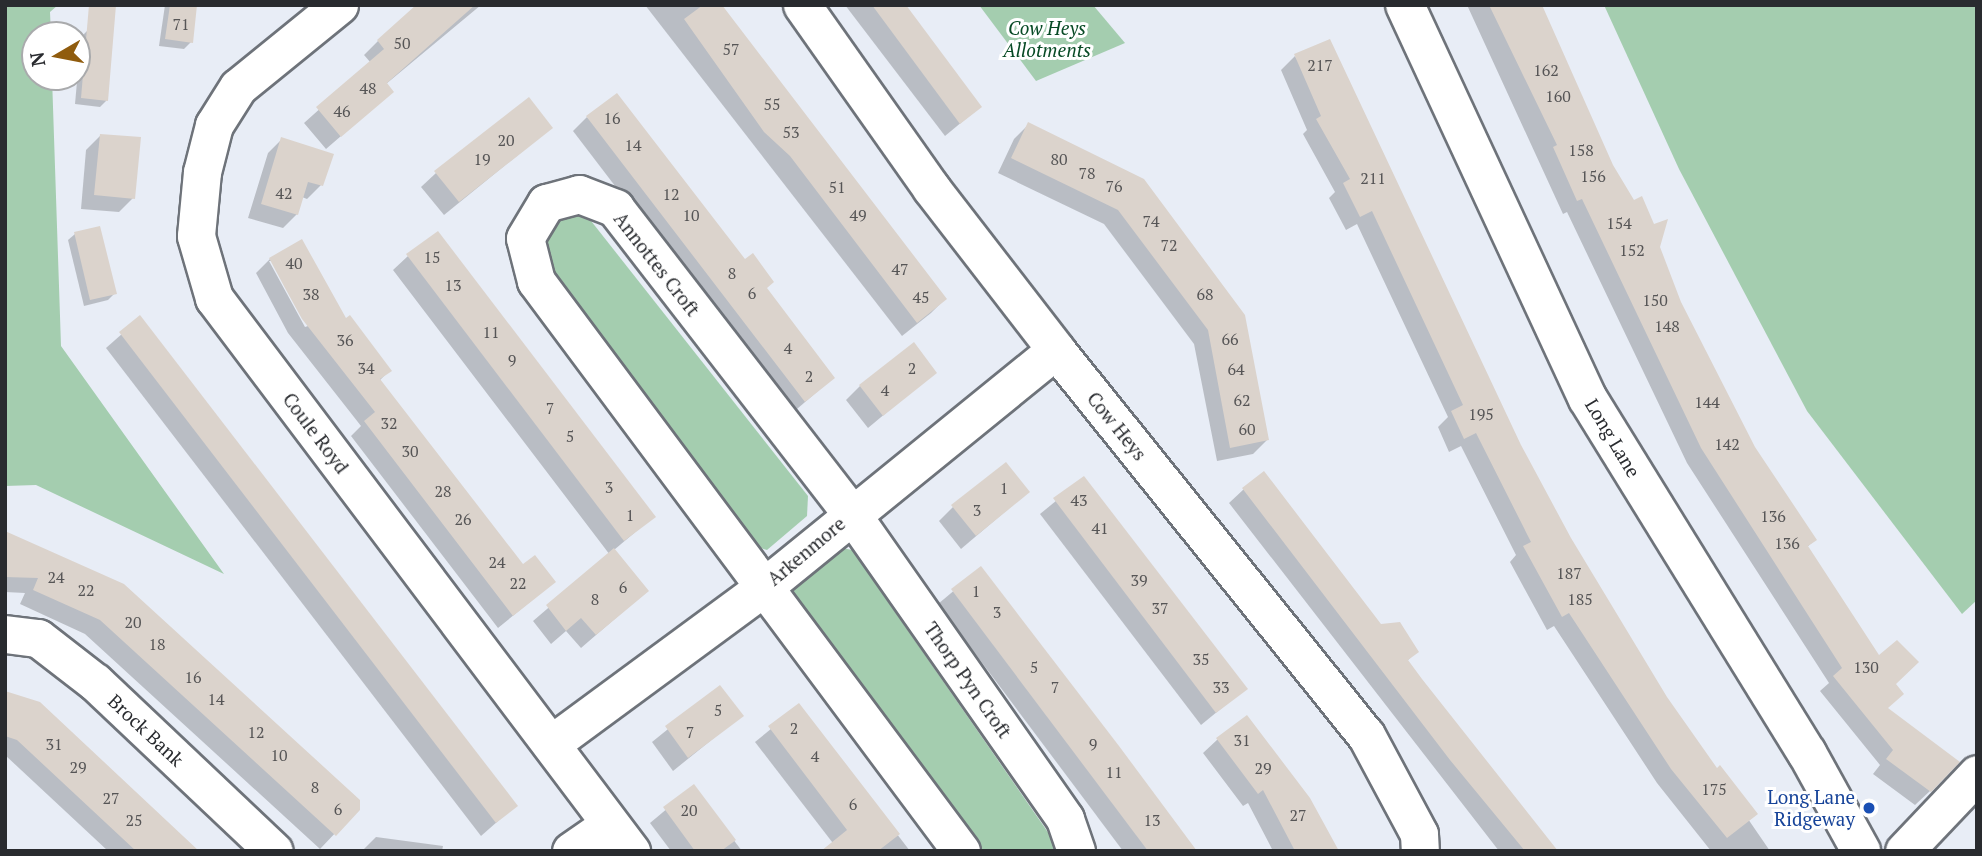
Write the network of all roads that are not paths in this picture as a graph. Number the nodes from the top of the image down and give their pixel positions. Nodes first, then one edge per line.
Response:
1 (339, 5) edge
2 (802, 5) edge
3 (1405, 5) edge
4 (1056, 350) junction
5 (850, 513) junction
6 (764, 587) junction
7 (5, 634) edge
8 (551, 744) junction
9 (1977, 774) edge
10 (620, 837) edge
11 (274, 851) edge
12 (571, 851) edge
13 (961, 851) edge
14 (1076, 851) edge
15 (1420, 851) edge
16 (1861, 851) edge
17 (1904, 851) edge

1 - 8 street, Coule Royd
2 - 4 street, Cow Heys
3 - 16 street, Long Lane
4 - 5 street, Arkenmore
4 - 15 street, Cow Heys
5 - 6 street, Arkenmore
5 - 6 street, Annottes Croft
5 - 14 street, Thorp Pyn Croft
6 - 8 street, Arkenmore
6 - 13 street
7 - 11 street, Brock Bank
8 - 10 street, Coule Royd
9 - 17 street
10 - 12 street

